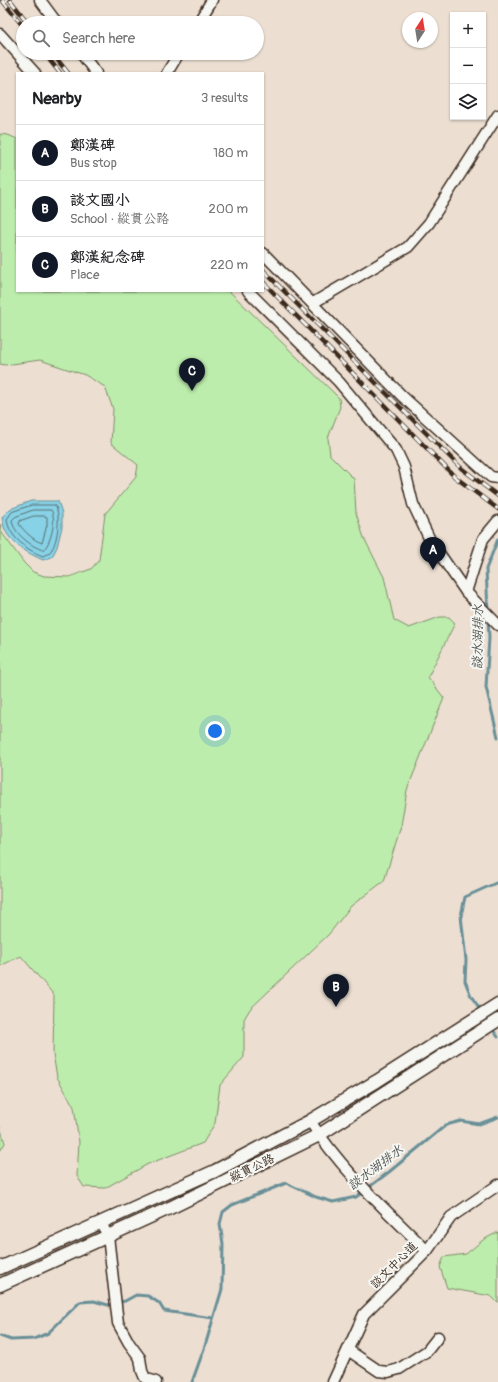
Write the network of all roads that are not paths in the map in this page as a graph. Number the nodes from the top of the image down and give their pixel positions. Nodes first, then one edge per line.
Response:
1 (40, 0) edge
2 (212, 0) edge
3 (52, 16) edge
4 (202, 16) edge
5 (0, 34) edge
6 (16, 52) edge
7 (23, 60) edge
8 (86, 60) edge
9 (175, 60) edge
10 (34, 72) edge
11 (95, 72) edge
12 (168, 72) edge
13 (498, 115) edge
14 (264, 254) edge
15 (249, 292) edge
16 (313, 303) junction
17 (498, 478) edge
18 (498, 520) edge
19 (466, 592) junction
20 (498, 625) edge
21 (498, 1004) edge
22 (494, 1023) edge
23 (376, 1081) junction
24 (386, 1093) junction
25 (310, 1121) junction
26 (319, 1135) junction
27 (497, 1187) edge
28 (100, 1223) junction
29 (108, 1236) junction
30 (427, 1251) junction
31 (0, 1268) edge
32 (0, 1285) edge
33 (438, 1337) dead end
34 (348, 1350) junction
35 (156, 1382) edge
36 (333, 1382) edge

1 - 3 street
2 - 4 street
5 - 6 street
7 - 10 street
8 - 11 street
9 - 12 street
13 - 16 street
14 - 16 street
15 - 19 street
16 - 17 street
18 - 19 street
19 - 20 street
21 - 23 main road, 縱貫公路
22 - 24 main road, 縱貫公路
23 - 24 main road
23 - 25 main road, 縱貫公路
24 - 26 main road, 縱貫公路
25 - 26 street
25 - 28 main road, 縱貫公路
26 - 29 main road, 縱貫公路
26 - 30 street
27 - 30 street, 談文中心道
28 - 29 street
28 - 31 main road, 縱貫公路
29 - 32 main road, 縱貫公路
29 - 35 street
30 - 34 street, 談文中心道
33 - 34 street
34 - 36 street, 談文中心道

